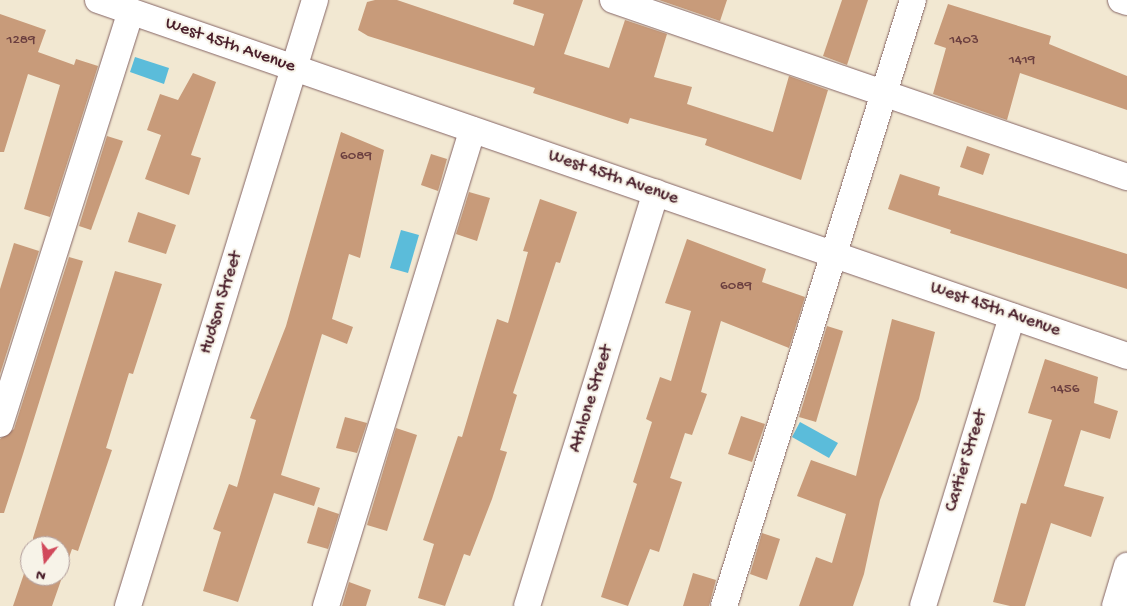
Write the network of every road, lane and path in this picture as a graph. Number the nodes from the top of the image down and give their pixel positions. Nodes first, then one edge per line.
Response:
1 (98, 0) edge
2 (316, 0) edge
3 (613, 0) edge
4 (913, 0) edge
5 (1121, 0) edge
6 (1127, 2) edge
7 (130, 11) junction
8 (294, 68) junction
9 (885, 93) junction
10 (472, 130) junction
11 (1127, 177) edge
12 (656, 193) junction
13 (834, 255) junction
14 (1012, 316) junction
15 (1127, 356) edge
16 (0, 424) edge
17 (1127, 566) edge
18 (128, 606) edge
19 (326, 606) edge
20 (528, 606) edge
21 (724, 606) edge
22 (923, 606) edge
23 (1114, 606) edge

1 - 7 street, West 45th Avenue
2 - 8 street, Hudson Street
3 - 9 street
4 - 9 street
5 - 6 street
7 - 8 street, West 45th Avenue
7 - 16 street
8 - 10 street, West 45th Avenue
8 - 18 street, Hudson Street
9 - 11 street
9 - 13 street
10 - 12 street, West 45th Avenue
10 - 19 street
12 - 13 street, West 45th Avenue
12 - 20 street, Athlone Street
13 - 14 street, West 45th Avenue
13 - 21 street
14 - 15 street, West 45th Avenue
14 - 22 street, Cartier Street
17 - 23 street

